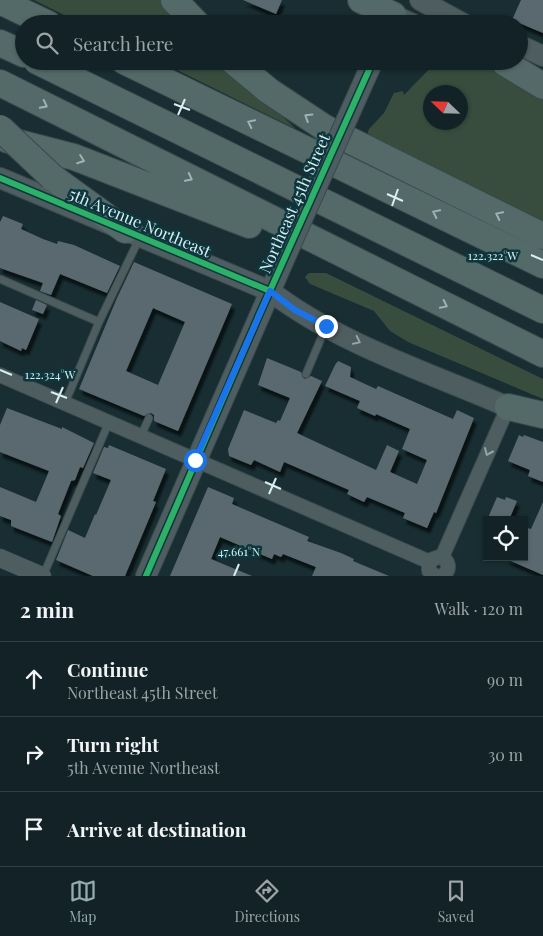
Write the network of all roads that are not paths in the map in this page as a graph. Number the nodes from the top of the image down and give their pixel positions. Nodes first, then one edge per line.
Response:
1 (174, 0) edge
2 (361, 0) edge
3 (420, 0) edge
4 (0, 1) edge
5 (29, 15) edge
6 (188, 15) edge
7 (397, 15) edge
8 (448, 15) edge
9 (0, 43) edge
10 (15, 50) edge
11 (528, 56) edge
12 (543, 56) edge
13 (528, 62) edge
14 (543, 67) edge
15 (528, 68) edge
16 (55, 70) edge
17 (142, 70) edge
18 (244, 70) edge
19 (369, 70) edge
20 (526, 70) edge
21 (543, 79) edge
22 (0, 83) edge
23 (543, 86) edge
24 (0, 128) edge
25 (0, 138) edge
26 (0, 178) edge
27 (133, 233) junction
28 (543, 236) edge
29 (543, 265) edge
30 (0, 280) edge
31 (408, 287) junction
32 (270, 291) junction
33 (543, 310) edge
34 (100, 322) junction
35 (326, 326) junction
36 (543, 354) edge
37 (306, 374) dead end
38 (0, 375) edge
39 (65, 403) junction
40 (508, 407) junction
41 (543, 415) edge
42 (149, 418) dead end
43 (108, 422) junction
44 (543, 422) edge
45 (141, 436) junction
46 (195, 460) junction
47 (0, 558) edge
48 (438, 571) edge
49 (42, 576) edge
50 (146, 576) edge
51 (461, 576) edge

1 - 6 highway
2 - 7 highway
3 - 8 main road
4 - 5 highway
9 - 10 highway
11 - 12 main road
13 - 14 highway
15 - 21 main road
16 - 33 highway
29 -> 17 highway
28 -> 18 highway
19 - 32 main road, Northeast 45th Street, bridge
20 - 23 highway
22 -> 31 highway
24 - 27 highway, bridge
25 -> 31 highway
26 - 27 main road, 5th Avenue Northeast
27 - 32 main road, 5th Avenue Northeast
27 - 34 lane
30 - 34 lane
31 -> 36 highway
32 - 35 main road, 5th Avenue Northeast
32 - 46 main road, Northeast 45th Street
34 - 39 lane
35 - 37 lane
35 -> 40 main road, 5th Avenue Northeast
38 - 39 street
39 - 43 street
40 - 41 highway
40 - 44 street, 5th Avenue Northeast
40 -> 48 street
42 - 45 lane
43 - 45 street
43 - 49 lane
45 - 46 street
46 - 48 street
46 - 50 main road, Northeast 45th Street
47 - 49 street
48 - 51 street

